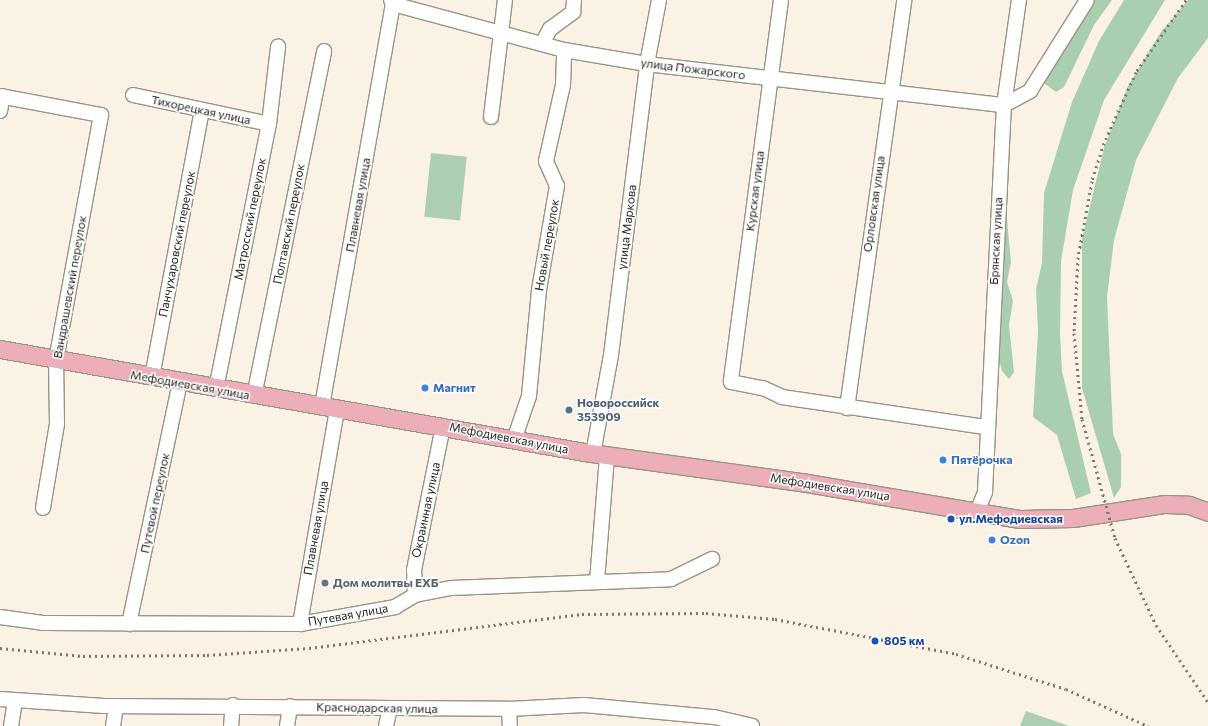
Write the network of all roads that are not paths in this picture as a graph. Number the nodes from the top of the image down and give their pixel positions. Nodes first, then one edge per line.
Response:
1 (505, 0) edge
2 (574, 0) edge
3 (659, 0) edge
4 (781, 0) edge
5 (904, 0) edge
6 (1019, 0) edge
7 (1087, 0) edge
8 (392, 2) edge
9 (500, 32) junction
10 (543, 42) junction
11 (278, 47) dead end
12 (564, 50) junction
13 (324, 51) dead end
14 (647, 64) junction
15 (770, 78) junction
16 (889, 94) junction
17 (133, 95) dead end
18 (1, 96) edge
19 (1004, 105) junction
20 (0, 111) edge
21 (202, 111) junction
22 (491, 117) dead end
23 (269, 124) junction
24 (0, 349) edge
25 (56, 360) junction
26 (152, 378) junction
27 (180, 382) junction
28 (216, 389) junction
29 (254, 396) junction
30 (329, 408) junction
31 (847, 408) junction
32 (444, 426) junction
33 (985, 427) junction
34 (514, 440) junction
35 (600, 455) junction
36 (43, 508) dead end
37 (977, 512) junction
38 (1208, 512) edge
39 (712, 559) dead end
40 (598, 581) junction
41 (415, 595) junction
42 (0, 617) edge
43 (129, 624) junction
44 (300, 624) junction
45 (0, 699) edge
46 (15, 701) junction
47 (233, 705) junction
48 (116, 706) junction
49 (290, 706) junction
50 (390, 708) junction
51 (509, 710) junction
52 (11, 726) edge
53 (113, 726) edge
54 (231, 726) edge
55 (287, 726) edge
56 (386, 726) edge
57 (510, 726) edge
58 (752, 726) edge

1 - 9 street
2 - 10 street
3 - 14 street, улица Маркова
4 - 15 street, Курская улица
5 - 16 street, Орловская улица
6 - 19 street, Брянская улица
7 - 19 street
8 - 9 street, улица Пожарского
8 - 30 street, Плавневая улица
9 - 10 street, улица Пожарского
9 - 22 street
10 - 12 street, улица Пожарского
11 - 23 street, Матросский переулок
12 - 14 street, улица Пожарского
12 - 34 street, Новый переулок
13 - 29 street, Полтавский переулок
14 - 15 street, улица Пожарского
14 - 35 street, улица Маркова
15 - 16 street, улица Пожарского
15 - 31 street, Курская улица
16 - 19 street, улица Пожарского
16 - 31 street, Орловская улица
17 - 21 street, Тихорецкая улица
18 - 20 street
18 - 25 street, Вандрашевский переулок
19 - 33 street, Брянская улица
21 - 23 street, Тихорецкая улица
21 - 26 street, Панчухаровский переулок
23 - 28 street, Матросский переулок
24 - 25 main road, Мефодиевская улица
25 - 26 main road, Мефодиевская улица
25 - 36 street, Вандрашевский переулок
26 - 27 main road, Мефодиевская улица
27 - 28 main road, Мефодиевская улица
27 - 43 street, Путевой переулок
28 - 29 main road, Мефодиевская улица
29 - 30 main road, Мефодиевская улица
30 - 32 main road, Мефодиевская улица
30 - 44 street, Плавневая улица
31 - 33 street
32 - 34 main road, Мефодиевская улица
32 - 41 street, Окраинная улица
33 - 37 street, Брянская улица
34 - 35 main road, Мефодиевская улица
35 - 37 main road, Мефодиевская улица
35 - 40 street, улица Маркова
37 - 38 main road, Мефодиевская улица
39 - 40 street, Путевая улица
40 - 41 street, Путевая улица
41 - 44 street, Путевая улица
42 - 43 street, Путевая улица
43 - 44 street, Путевая улица
45 - 46 street, Краснодарская улица
46 - 48 street, Краснодарская улица
46 - 52 street
47 - 48 street, Краснодарская улица
47 - 49 street, Краснодарская улица
47 - 54 street
48 - 53 street
49 - 50 street, Краснодарская улица
49 - 55 street
50 - 51 street, Краснодарская улица
50 - 56 street
51 - 57 street
51 - 58 street, Краснодарская улица

